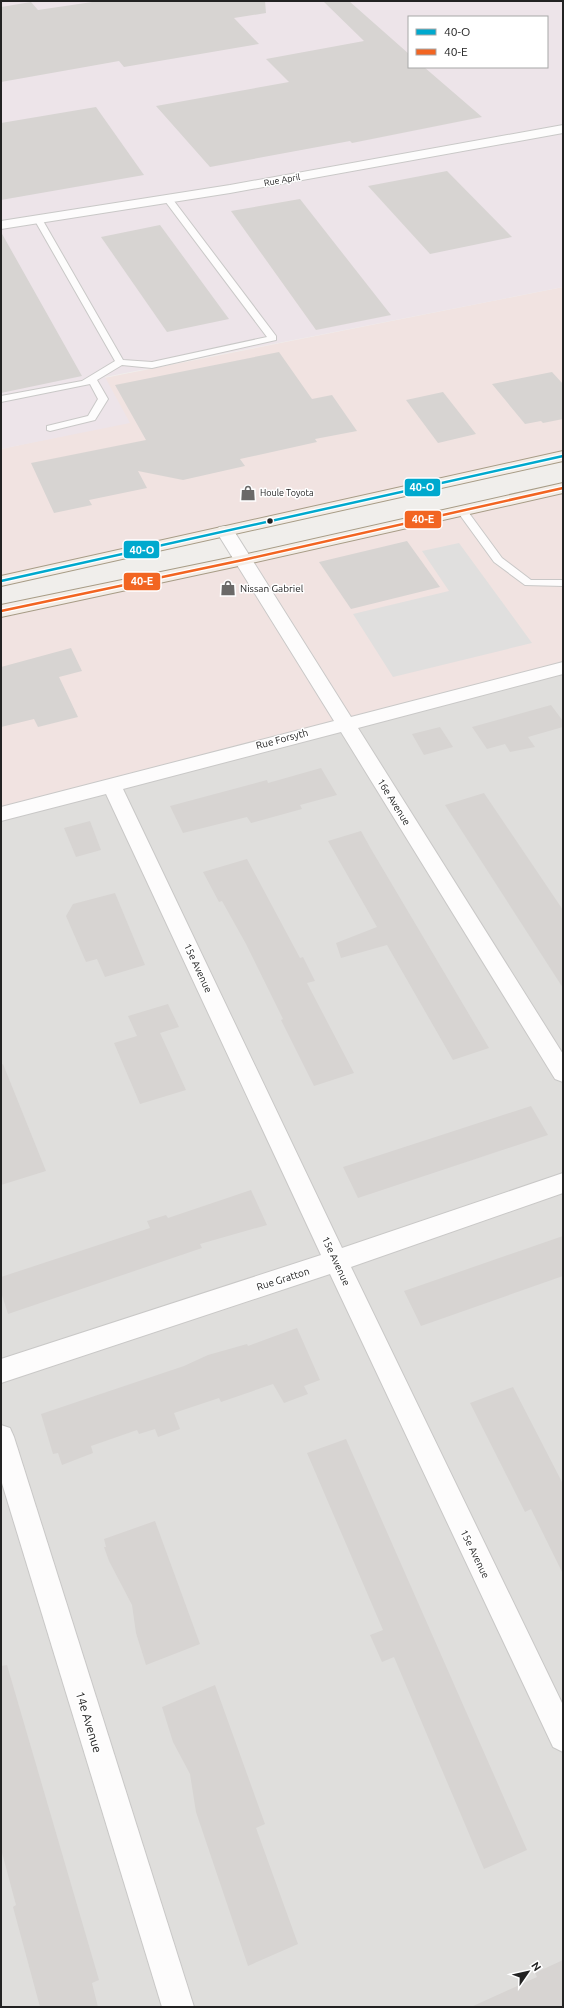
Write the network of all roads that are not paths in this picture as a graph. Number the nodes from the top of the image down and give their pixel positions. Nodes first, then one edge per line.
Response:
1 (563, 129) edge
2 (168, 199) junction
3 (38, 219) junction
4 (1, 225) edge
5 (120, 362) junction
6 (92, 379) junction
7 (1, 399) edge
8 (50, 428) dead end
9 (563, 456) edge
10 (563, 488) edge
11 (462, 511) junction
12 (225, 531) junction
13 (243, 560) junction
14 (80, 563) junction
15 (1, 581) edge
16 (563, 583) edge
17 (94, 592) junction
18 (1, 611) edge
19 (563, 668) edge
20 (345, 723) junction
21 (111, 784) junction
22 (1, 814) edge
23 (563, 1073) edge
24 (563, 1183) edge
25 (336, 1262) junction
26 (1, 1371) edge
27 (1, 1437) edge
28 (563, 1737) edge
29 (178, 2007) edge

1 - 2 street, Rue April
2 - 3 street, Rue April
2 - 5 lane
3 - 4 street, Rue April
3 - 5 lane
5 - 6 lane
6 - 7 lane
6 - 8 lane
9 - 12 main road
10 - 11 main road
11 - 13 main road
11 - 16 lane
12 - 13 street, 16e Avenue
12 - 14 main road
13 - 17 main road
13 - 20 street, 16e Avenue
14 - 15 main road
14 - 17 main road
17 - 18 main road
19 - 20 street, Rue Forsyth
20 - 21 street, Rue Forsyth
20 - 23 street, 16e Avenue
21 - 22 street, Rue Forsyth
21 - 25 street, 15e Avenue
24 - 25 street, Rue Gratton
25 - 26 street, Rue Gratton
25 - 28 street, 15e Avenue
27 - 29 street, 14e Avenue

